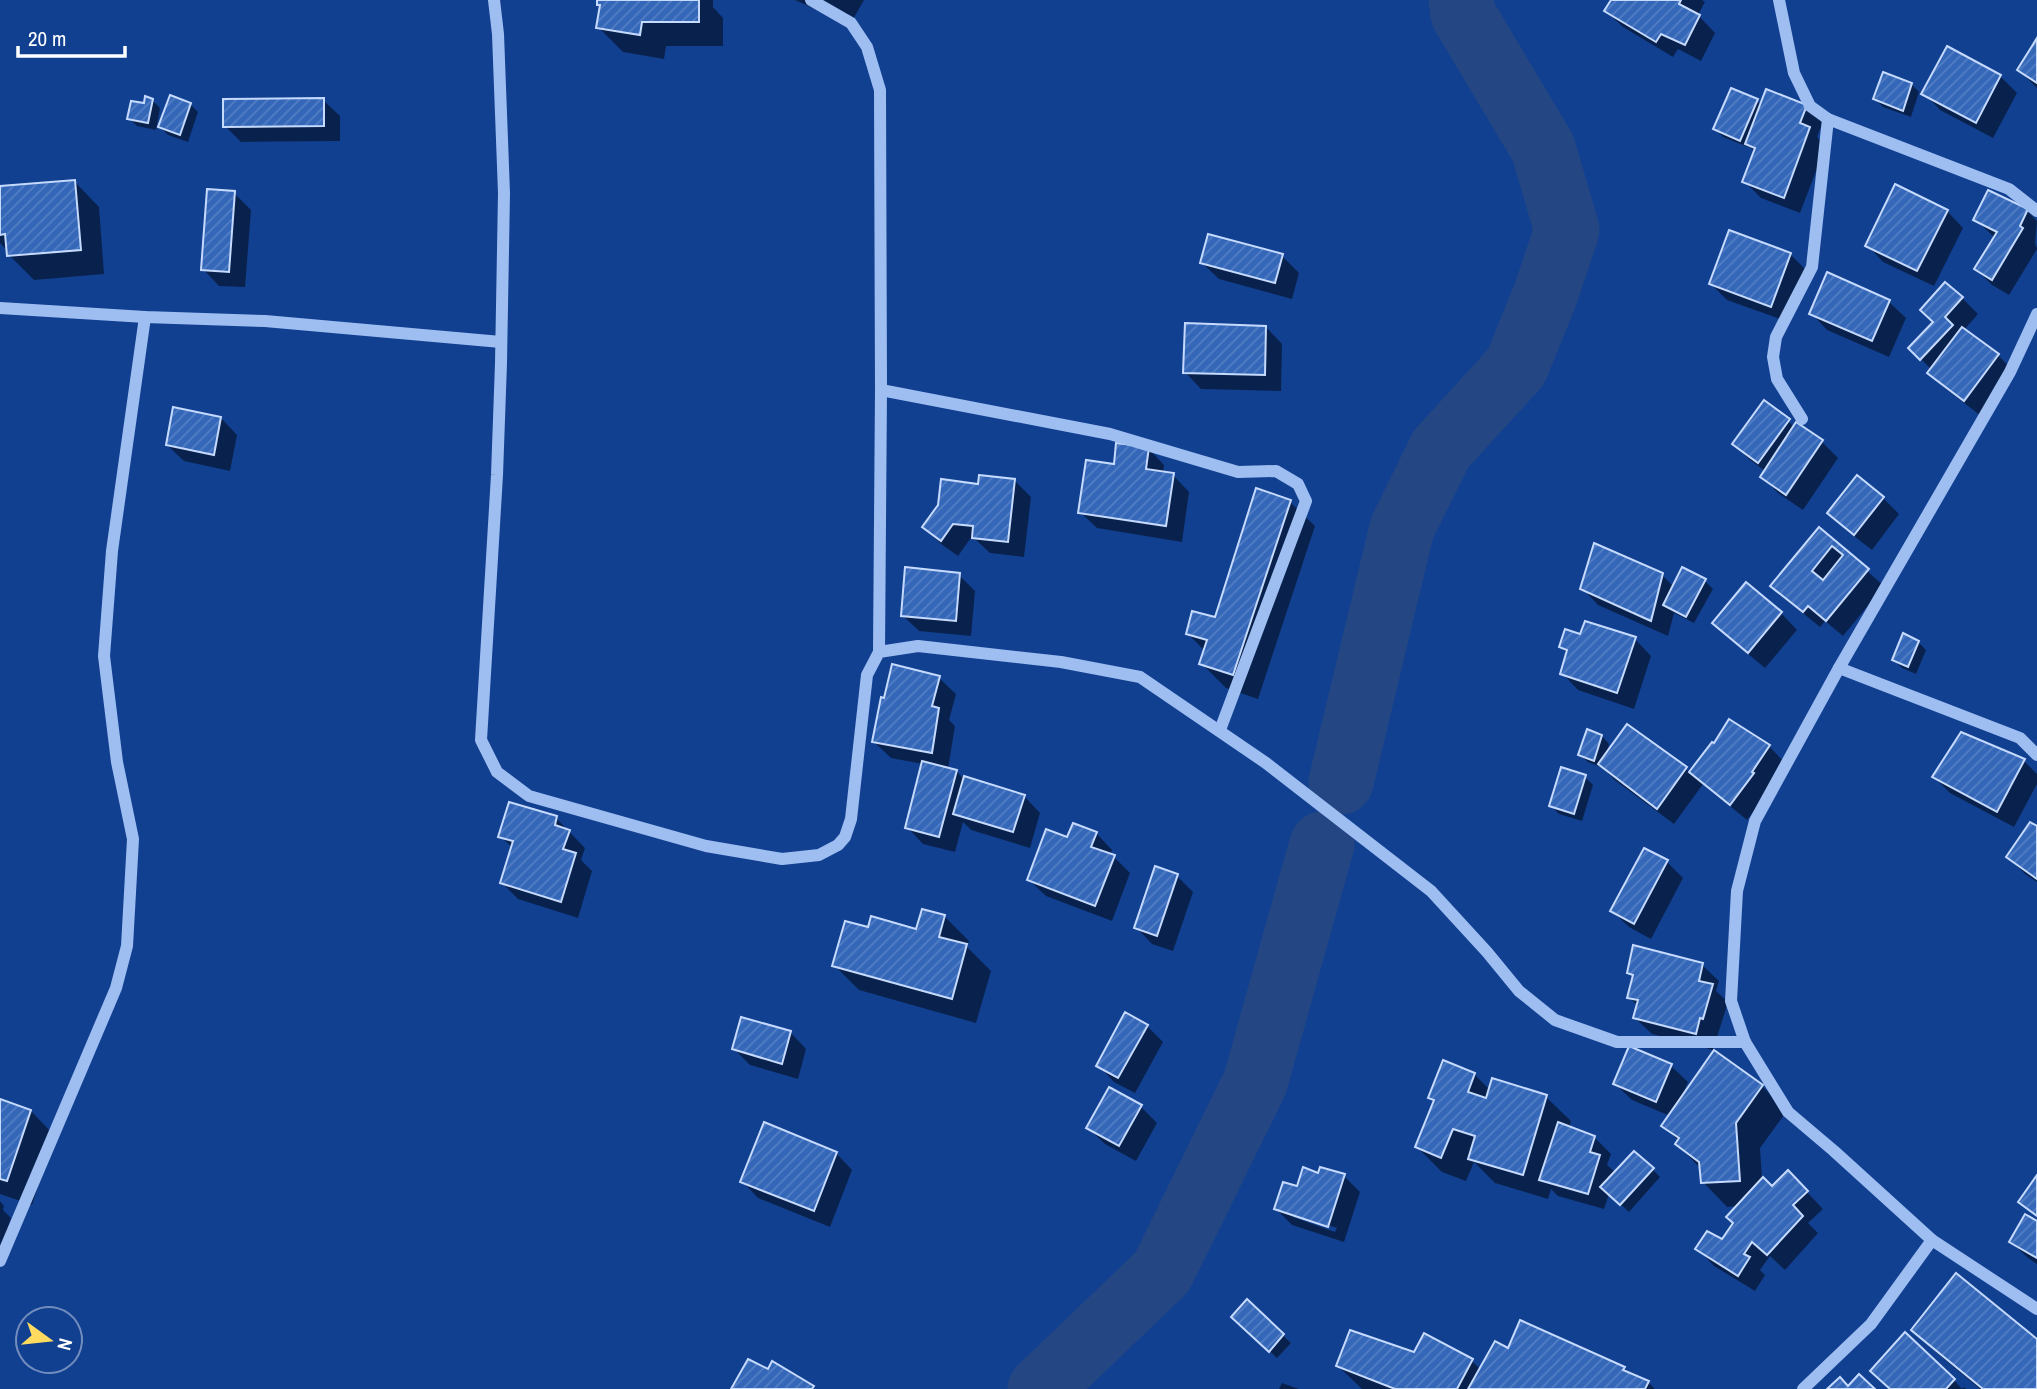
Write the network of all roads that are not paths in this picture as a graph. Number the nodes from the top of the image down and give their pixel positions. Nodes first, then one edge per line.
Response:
1 (494, 0) edge
2 (811, 0) edge
3 (1779, 0) edge
4 (1828, 119) junction
5 (2009, 189) junction
6 (2037, 198) edge
7 (2037, 211) edge
8 (0, 308) edge
9 (2037, 314) edge
10 (145, 317) junction
11 (501, 342) junction
12 (881, 390) junction
13 (1802, 419) dead end
14 (879, 652) junction
15 (1839, 667) junction
16 (1220, 730) junction
17 (2037, 755) edge
18 (1745, 1042) junction
19 (1932, 1240) junction
20 (0, 1261) edge
21 (2037, 1309) edge
22 (1803, 1389) edge

1 - 11 street
2 - 12 street
3 - 4 street
4 - 5 street
4 - 13 street
5 - 6 street
5 - 7 street
8 - 10 street
9 - 15 street
10 - 11 street
10 - 20 street
11 - 14 street
12 - 14 street
12 - 16 street
14 - 16 street
15 - 17 street
15 - 18 street
16 - 18 street
18 - 19 street
19 - 21 street
19 - 22 street

